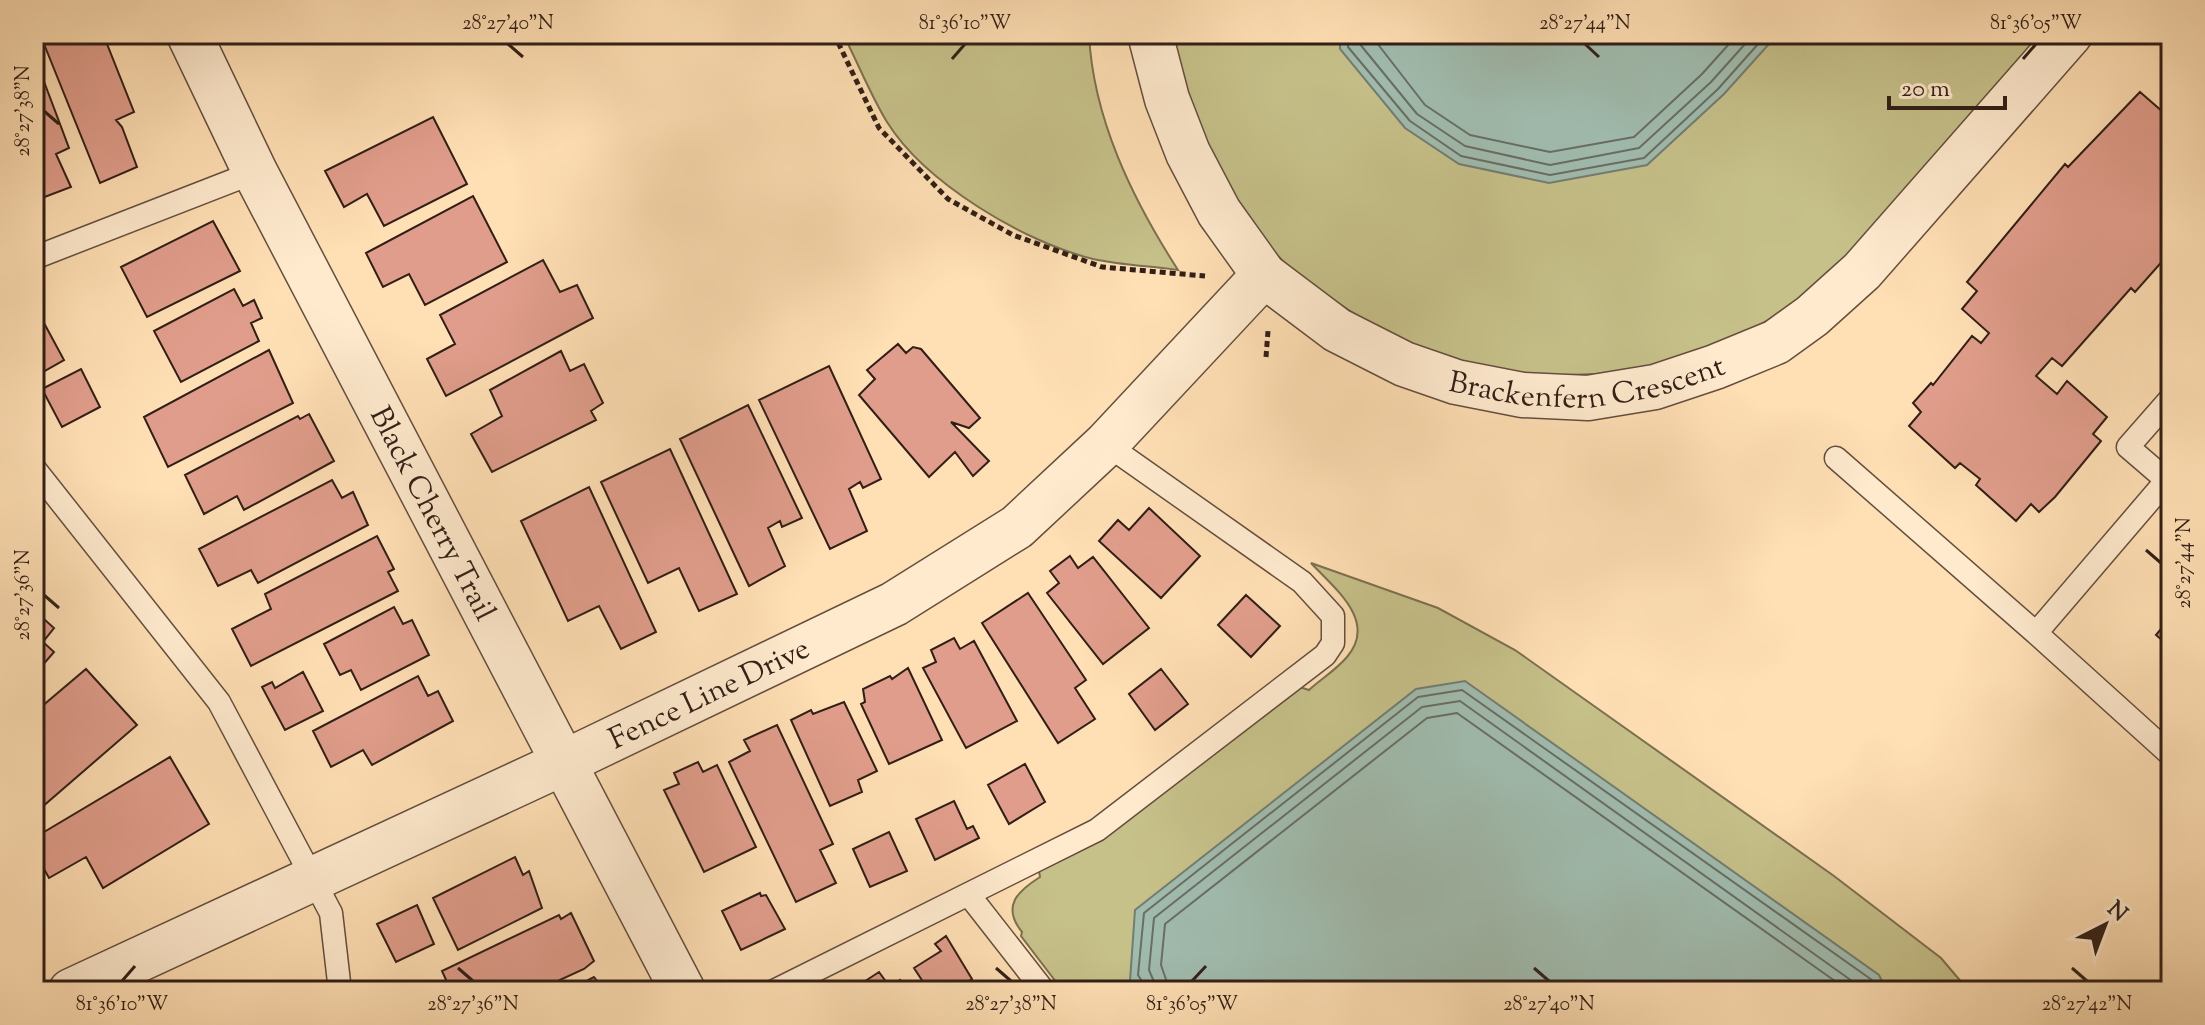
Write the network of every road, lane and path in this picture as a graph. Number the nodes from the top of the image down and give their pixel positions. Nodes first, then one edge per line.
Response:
1 (189, 34) edge
2 (834, 34) edge
3 (1150, 34) edge
4 (2070, 34) edge
5 (255, 172) junction
6 (34, 258) edge
7 (1253, 287) junction
8 (1266, 357) dead end
9 (2171, 398) edge
10 (1106, 444) junction
11 (1836, 458) dead end
12 (34, 468) edge
13 (2169, 482) edge
14 (2036, 633) junction
15 (2171, 755) edge
16 (565, 762) junction
17 (312, 879) junction
18 (969, 895) junction
19 (71, 991) edge
20 (340, 991) edge
21 (683, 991) edge
22 (774, 991) edge
23 (1044, 991) edge

1 - 5 street, Black Cherry Trail
2 - 7 path
3 - 7 street, Brackenfern Crescent
4 - 7 street, Brackenfern Crescent
5 - 6 lane
5 - 16 street, Black Cherry Trail
7 - 8 path
7 - 10 street, Fence Line Drive
9 - 13 lane
10 - 16 street, Fence Line Drive
10 - 18 lane
11 - 14 lane
12 - 17 lane
13 - 14 lane
14 - 15 lane
16 - 17 street, Fence Line Drive
16 - 21 street, Black Cherry Trail
17 - 19 street, Fence Line Drive
17 - 20 lane
18 - 22 lane
18 - 23 lane

